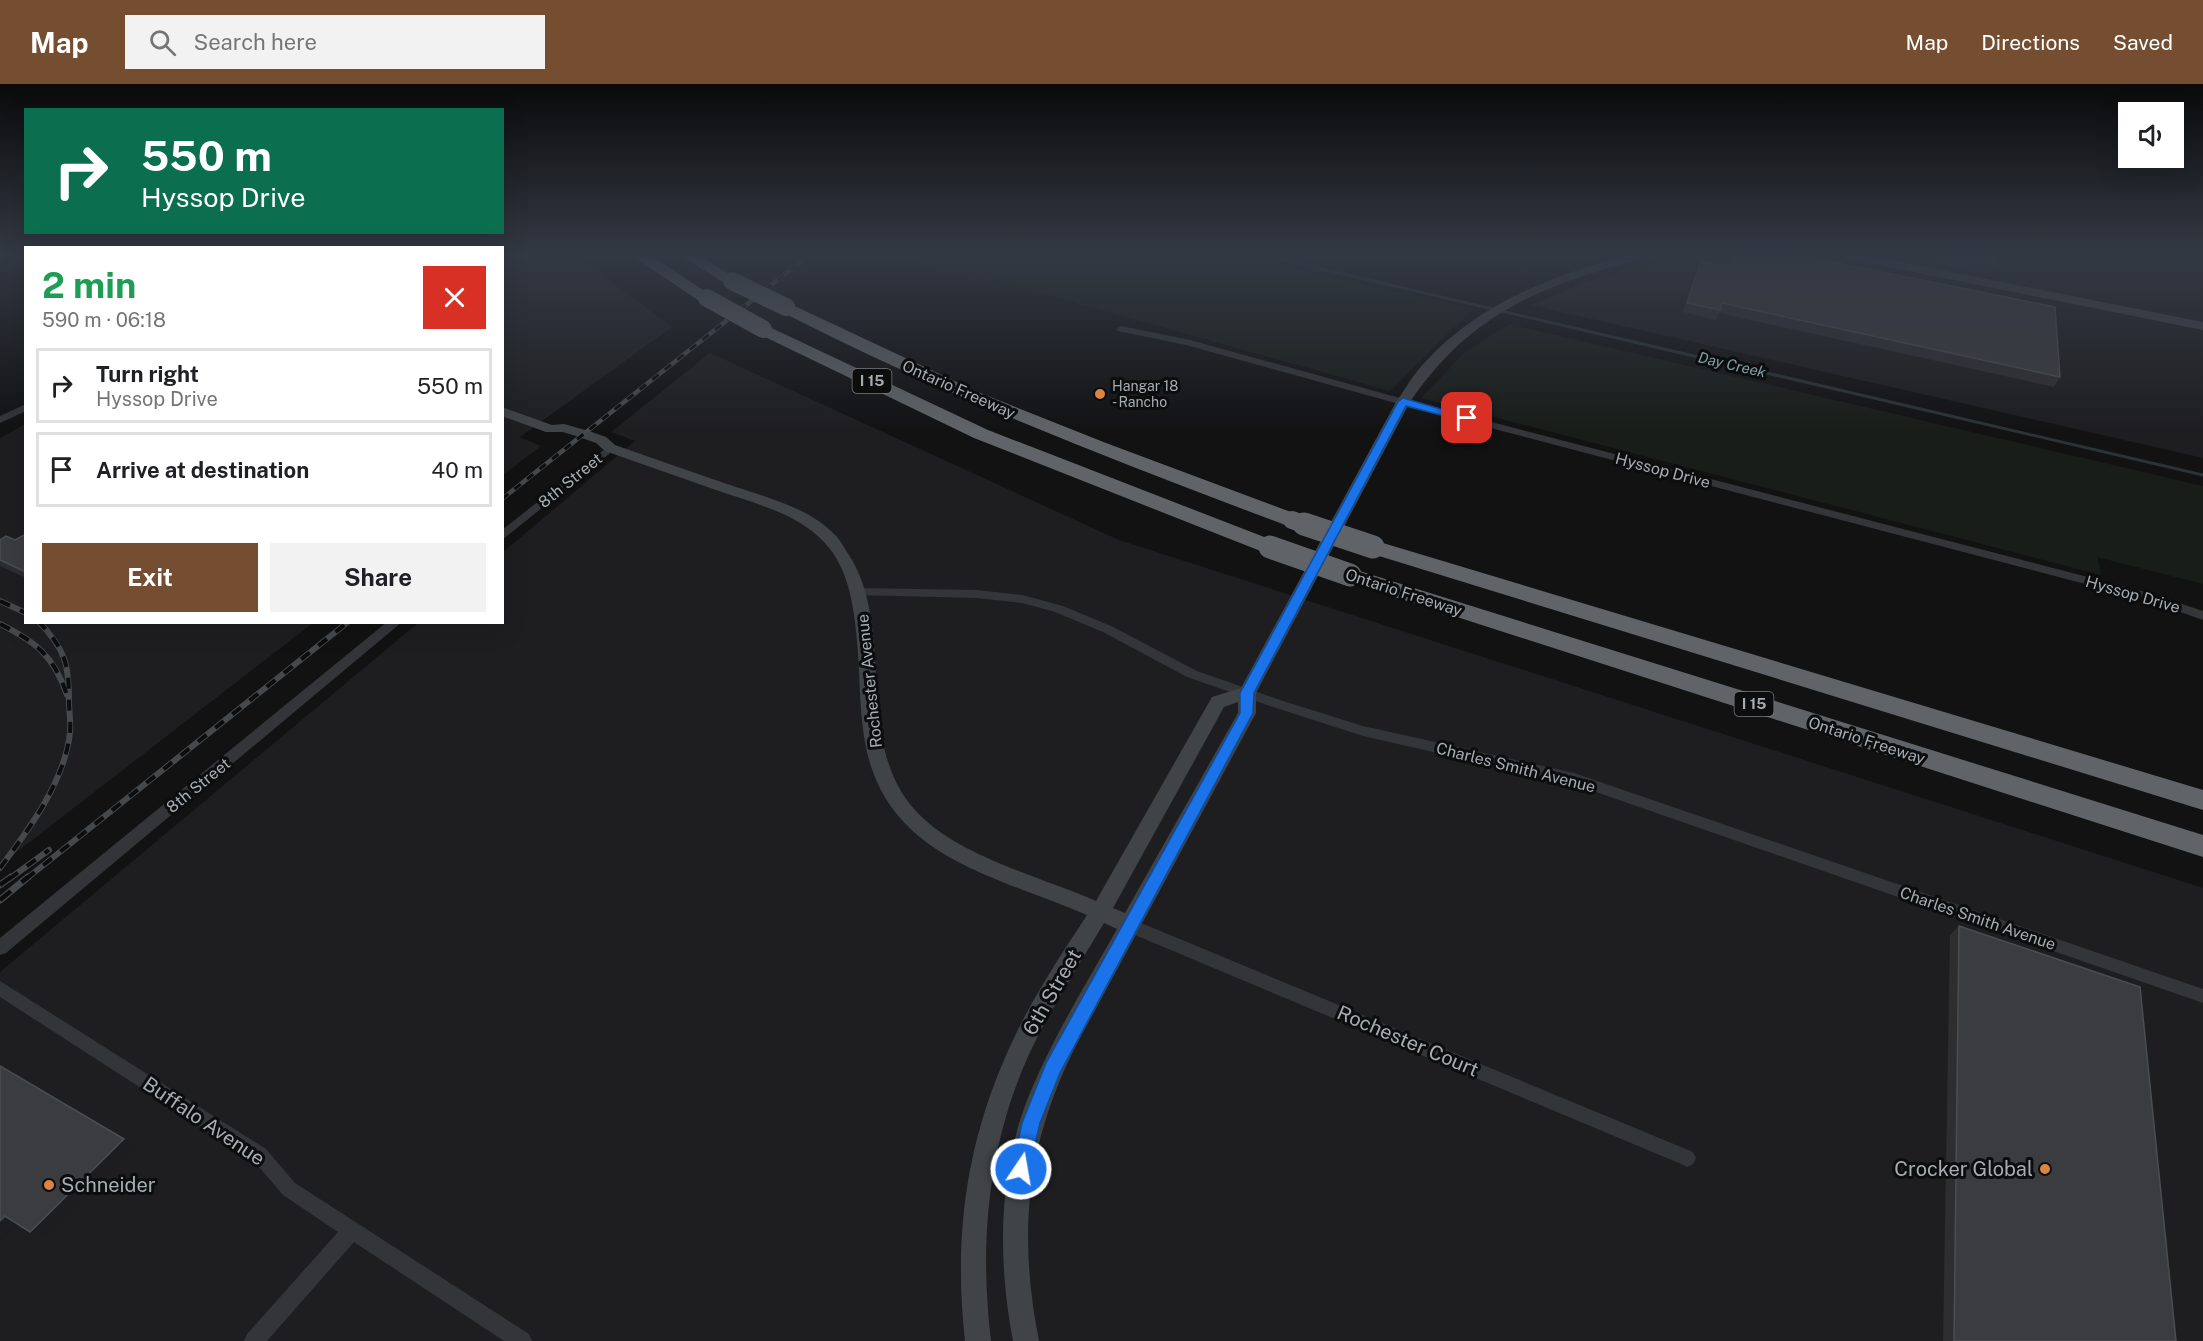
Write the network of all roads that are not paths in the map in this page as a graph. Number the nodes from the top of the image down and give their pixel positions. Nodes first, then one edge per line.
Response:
1 (735, 314) edge
2 (798, 314) edge
3 (1487, 314) edge
4 (2141, 314) edge
5 (2203, 326) edge
6 (1121, 329) dead end
7 (1403, 402) junction
8 (24, 408) edge
9 (504, 412) edge
10 (0, 420) edge
11 (610, 448) junction
12 (504, 534) edge
13 (859, 592) junction
14 (2203, 616) edge
15 (394, 624) edge
16 (1247, 693) junction
17 (2203, 800) edge
18 (2203, 846) edge
19 (1100, 911) junction
20 (1129, 925) junction
21 (0, 948) edge
22 (0, 988) edge
23 (2203, 996) edge
24 (1687, 1158) dead end
25 (352, 1230) junction
26 (254, 1341) edge
27 (522, 1341) edge
28 (978, 1341) edge
29 (1026, 1341) edge

1 - 18 highway, Ontario Freeway / I 15, bridge
2 - 17 highway, Ontario Freeway / I 15, bridge
3 - 7 street, 6th Street
4 - 5 street
6 - 7 street, Hyssop Drive
7 - 14 street, Hyssop Drive
7 - 16 street, 6th Street
8 - 10 street
9 - 11 street, Rochester Avenue
11 - 12 street, 8th Street
11 - 13 street, Rochester Avenue
13 - 16 street, Charles Smith Avenue
13 - 19 street, Rochester Avenue
15 - 21 street, 8th Street
16 - 19 street, 6th Street
16 - 20 street, 6th Street
16 - 23 street, Charles Smith Avenue
19 - 20 street, Rochester Avenue
19 - 28 street, 6th Street
20 - 24 street, Rochester Court
20 - 29 street, 6th Street
22 - 25 street, Buffalo Avenue
25 - 26 street
25 - 27 street, Buffalo Avenue

